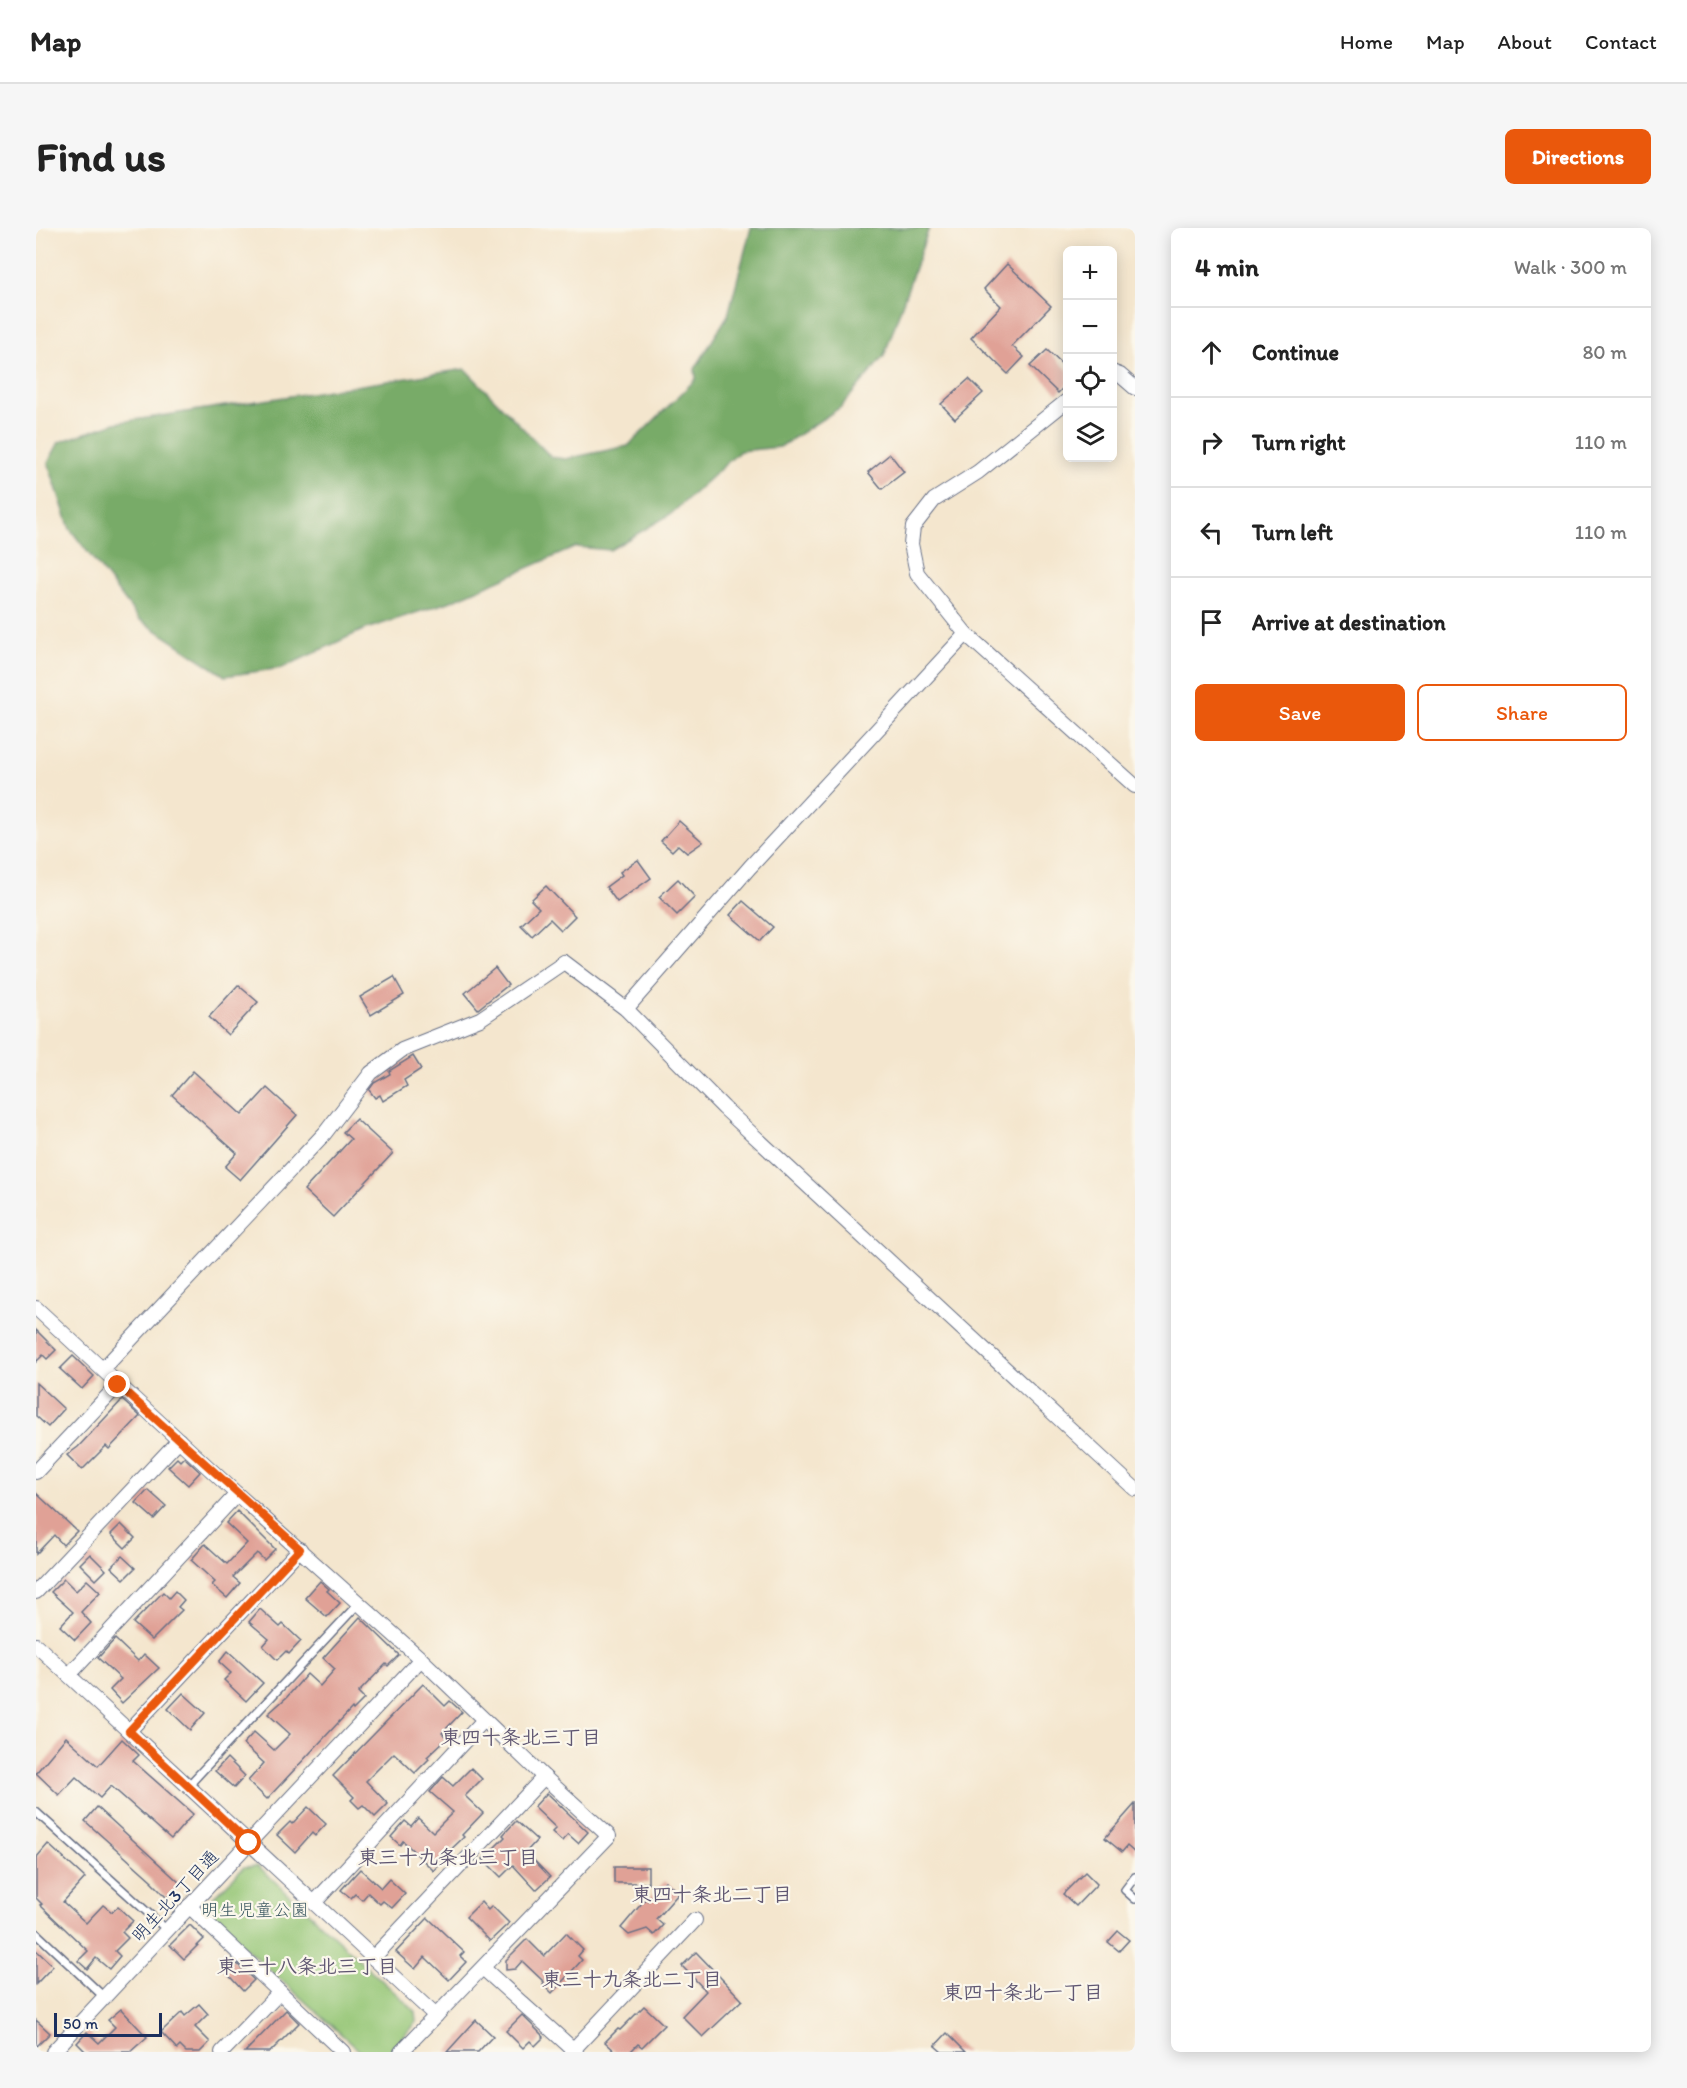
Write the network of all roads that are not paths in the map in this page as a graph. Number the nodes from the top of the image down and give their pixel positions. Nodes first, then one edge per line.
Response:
1 (1117, 374) edge
2 (1135, 388) edge
3 (1063, 403) edge
4 (966, 634) junction
5 (1135, 786) edge
6 (626, 1009) junction
7 (39, 1317) edge
8 (103, 1370) junction
9 (118, 1385) junction
10 (179, 1440) junction
11 (36, 1472) edge
12 (1135, 1489) edge
13 (237, 1494) junction
14 (300, 1549) junction
15 (36, 1592) edge
16 (359, 1603) junction
17 (36, 1645) edge
18 (421, 1659) junction
19 (69, 1675) junction
20 (484, 1720) junction
21 (129, 1731) junction
22 (544, 1778) junction
23 (188, 1786) junction
24 (36, 1812) edge
25 (249, 1843) junction
26 (1135, 1877) edge
27 (1135, 1899) edge
28 (314, 1903) junction
29 (189, 1906) junction
30 (694, 1920) dead end
31 (167, 1930) junction
32 (36, 1933) edge
33 (373, 1958) junction
34 (484, 1969) junction
35 (280, 1992) junction
36 (104, 1997) junction
37 (436, 2016) junction
38 (574, 2051) edge
39 (52, 2052) edge
40 (222, 2052) edge
41 (343, 2052) edge
42 (402, 2052) edge

1 - 2 street
3 - 4 street
4 - 5 street
4 - 6 street
6 - 8 street
6 - 12 street
7 - 8 street
8 - 9 street
9 - 10 street
9 - 11 street
10 - 13 street
10 - 15 street
13 - 14 street
13 - 19 street
14 - 16 street
14 - 21 street
16 - 18 street
16 - 23 lane
17 - 19 street
18 - 20 street
18 - 25 street, 明生北3丁目通
19 - 21 street
20 - 22 street
20 - 28 street
21 - 23 street
22 - 33 street
22 - 34 street
23 - 25 street
24 - 31 lane
25 - 28 street
25 - 29 street, 明生北3丁目通
26 - 27 lane
28 - 33 street
29 - 31 street, 明生北3丁目通
29 - 35 street
30 - 38 street
31 - 36 street, 明生北3丁目通
32 - 36 lane
33 - 37 street
34 - 37 street
34 - 38 street
35 - 40 street
35 - 41 street
36 - 39 street, 明生北3丁目通
37 - 42 street

